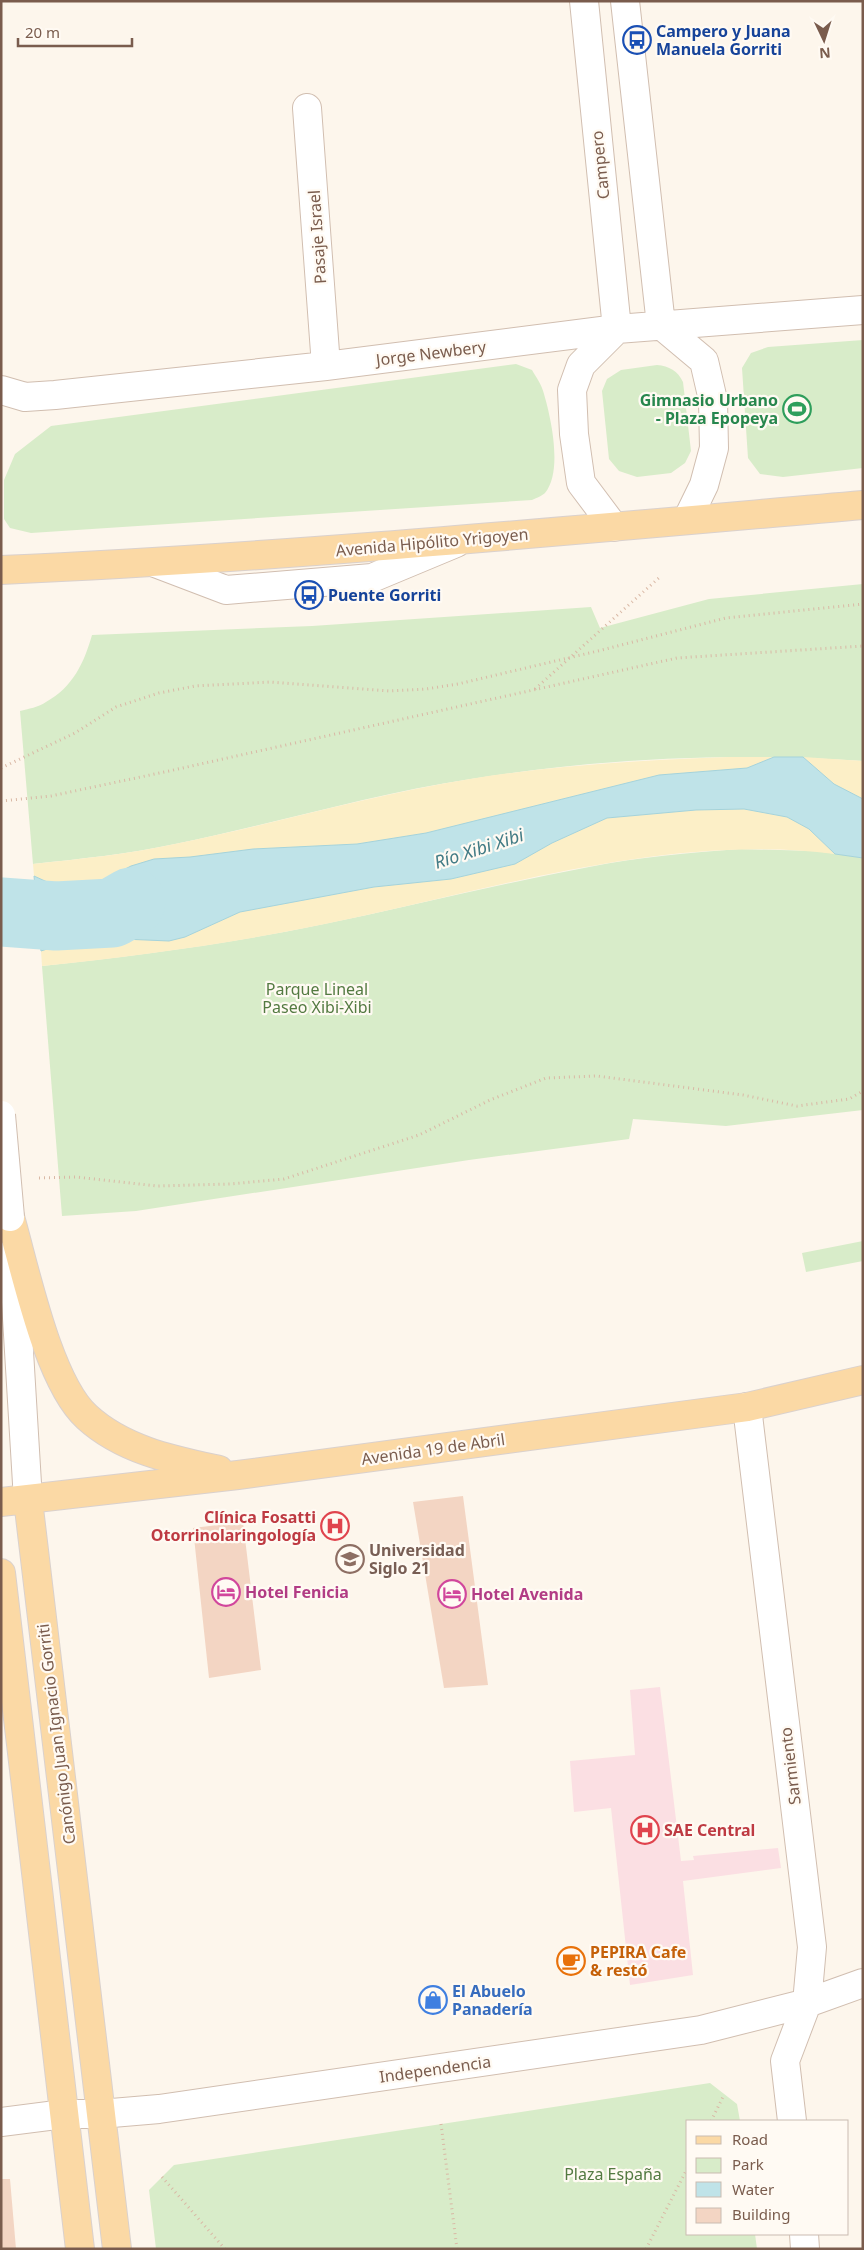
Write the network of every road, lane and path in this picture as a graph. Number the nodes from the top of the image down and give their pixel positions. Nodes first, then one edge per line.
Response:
1 (584, 1) edge
2 (624, 1) edge
3 (307, 108) dead end
4 (863, 310) edge
5 (661, 325) junction
6 (617, 329) junction
7 (326, 366) junction
8 (1, 390) edge
9 (863, 505) edge
10 (687, 520) junction
11 (614, 527) junction
12 (1, 570) edge
13 (661, 576) dead end
14 (863, 604) edge
15 (863, 646) edge
16 (572, 657) junction
17 (534, 690) junction
18 (1, 768) edge
19 (1, 801) edge
20 (863, 1091) edge
21 (1, 1115) edge
22 (29, 1178) dead end
23 (10, 1217) junction
24 (863, 1380) edge
25 (747, 1407) junction
26 (238, 1475) junction
27 (28, 1500) junction
28 (1, 1502) edge
29 (1, 1573) edge
30 (863, 1983) edge
31 (807, 2003) junction
32 (724, 2094) dead end
33 (64, 2114) junction
34 (100, 2114) junction
35 (711, 2120) edge
36 (792, 2120) edge
37 (1, 2122) edge
38 (441, 2124) dead end
39 (686, 2171) edge
40 (162, 2177) dead end
41 (804, 2235) edge
42 (80, 2249) edge
43 (117, 2249) edge
44 (225, 2249) edge
45 (457, 2249) edge
46 (646, 2249) edge
47 (805, 2249) edge

1 - 6 street, Campero
2 - 5 street
3 - 7 street, Pasaje Israel
4 - 5 street, Jorge Newbery
5 - 6 street, Jorge Newbery
5 - 10 street
6 - 7 street, Jorge Newbery
6 - 11 street
7 - 8 street, Jorge Newbery
9 - 10 main road, Avenida Hipólito Yrigoyen
10 - 11 main road, Avenida Hipólito Yrigoyen
11 - 12 main road, Avenida Hipólito Yrigoyen
13 - 16 path
14 - 16 path
15 - 17 path
16 - 17 path
16 - 18 path
17 - 19 path
20 - 22 path
21 - 23 street, bridge
23 - 26 main road
23 - 27 street, Canónigo Juan Ignacio Gorriti
24 - 25 main road, Avenida 19 de Abril
25 - 26 main road, Avenida 19 de Abril
25 - 31 street, Sarmiento
26 - 27 main road, Avenida 19 de Abril
27 - 28 main road, Avenida 19 de Abril
27 - 34 main road, Canónigo Juan Ignacio Gorriti
29 - 33 main road
30 - 31 street, Independencia
31 - 34 street, Independencia
31 - 36 street, Sarmiento
32 - 35 path
33 - 34 street, Independencia
33 - 37 street, Independencia
33 - 42 main road
34 - 43 main road, Canónigo Juan Ignacio Gorriti
38 - 45 path
39 - 46 path
40 - 44 path
41 - 47 street

